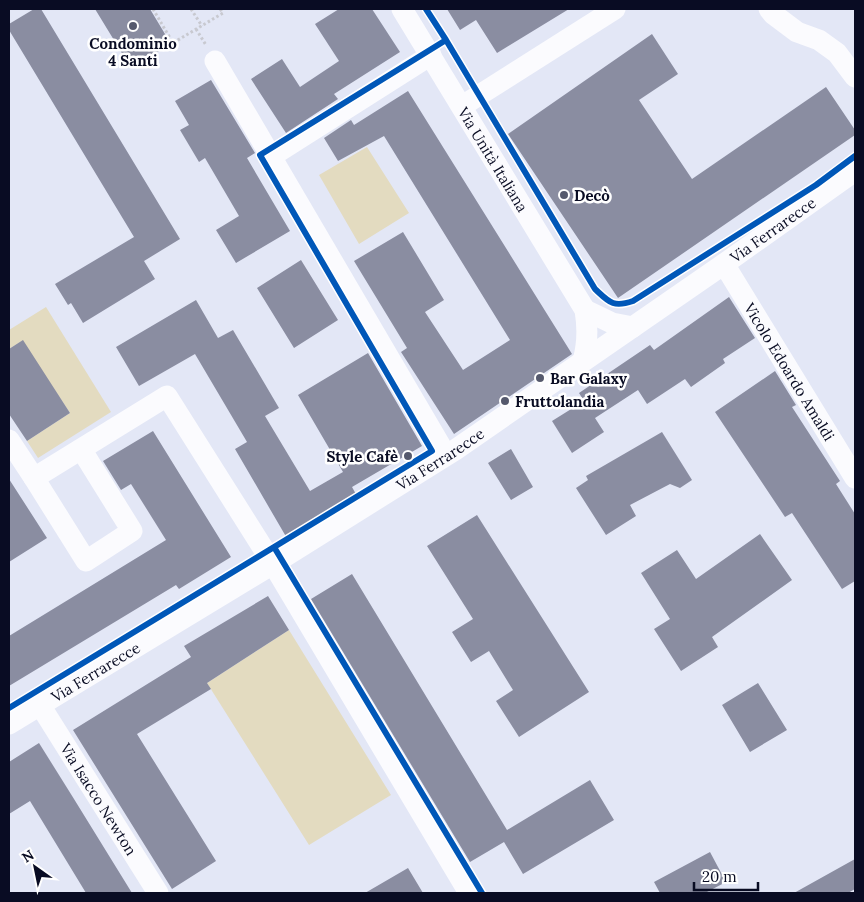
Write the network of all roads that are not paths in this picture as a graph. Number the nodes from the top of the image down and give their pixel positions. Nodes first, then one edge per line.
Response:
1 (402, 9) edge
2 (615, 9) edge
3 (769, 9) edge
4 (431, 55) junction
5 (215, 60) dead end
6 (855, 77) edge
7 (462, 106) junction
8 (272, 156) junction
9 (855, 171) edge
10 (724, 264) junction
11 (585, 310) junction
12 (633, 327) junction
13 (583, 362) junction
14 (9, 440) edge
15 (81, 449) junction
16 (446, 455) junction
17 (34, 478) junction
18 (855, 478) edge
19 (273, 564) junction
20 (40, 705) junction
21 (9, 724) edge
22 (158, 893) edge
23 (469, 893) edge

1 - 4 street, Via Unità Italiana
2 - 7 street
3 - 6 street
4 - 7 street, Via Unità Italiana
4 - 8 street
5 - 8 street
7 - 11 street, Via Unità Italiana
8 - 16 street
9 - 10 street, Via Ferrarecce
10 - 12 street, Via Ferrarecce
10 - 18 street, Vicolo Edoardo Amaldi
11 - 12 street
11 - 13 street, Via Unità Italiana
12 - 13 street, Via Ferrarecce
13 - 16 street, Via Ferrarecce
14 - 17 street
15 - 17 street
15 - 17 street
15 - 19 street
16 - 19 street, Via Ferrarecce
19 - 20 street, Via Ferrarecce
19 - 23 street
20 - 21 street, Via Ferrarecce
20 - 22 street, Via Isacco Newton

